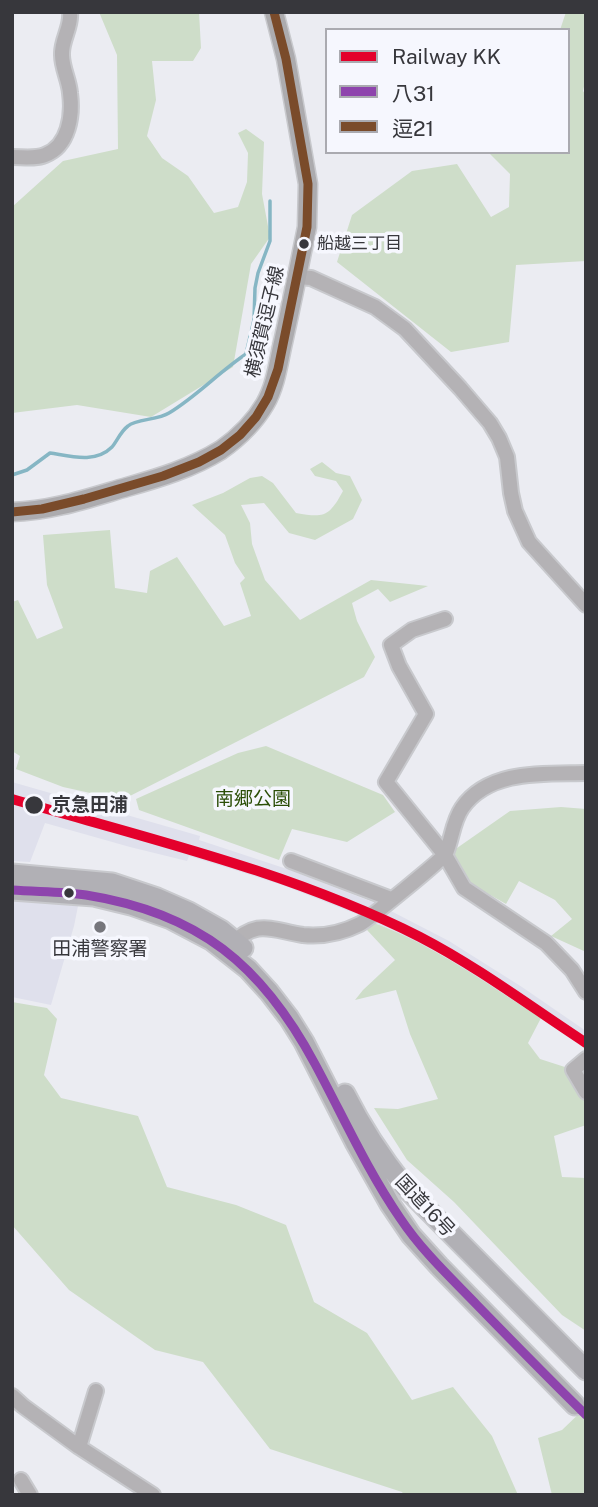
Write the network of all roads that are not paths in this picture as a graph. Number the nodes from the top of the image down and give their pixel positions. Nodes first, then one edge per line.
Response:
1 (70, 12) edge
2 (274, 12) edge
3 (12, 157) edge
4 (297, 276) junction
5 (12, 512) edge
6 (586, 605) edge
7 (445, 619) dead end
8 (586, 773) edge
9 (445, 855) junction
10 (291, 861) dead end
11 (12, 874) edge
12 (12, 890) edge
13 (391, 899) junction
14 (229, 946) junction
15 (572, 970) junction
16 (586, 978) edge
17 (586, 992) edge
18 (586, 1059) edge
19 (586, 1092) edge
20 (514, 1297) junction
21 (537, 1321) junction
22 (495, 1323) junction
23 (518, 1346) junction
24 (586, 1370) edge
25 (96, 1391) dead end
26 (12, 1396) edge
27 (575, 1405) dead end
28 (79, 1447) junction
29 (21, 1480) dead end
30 (30, 1495) edge
31 (153, 1495) edge

1 - 3 street
2 - 4 main road, 横須賀逗子線
4 - 5 main road, 横須賀逗子線
4 - 6 street
7 - 9 street
8 - 9 street
9 - 13 street
9 - 15 street
10 - 13 street
11 - 14 highway, 国道16号
12 - 14 highway, 国道16号
13 - 14 street
14 - 20 highway, 国道16号
14 - 22 highway, 国道16号
15 - 16 street
15 - 17 street
18 - 19 street
20 - 21 highway, 国道16号
20 - 22 highway
21 - 23 highway
21 - 24 highway, 国道16号
22 - 23 highway, 国道16号
23 - 27 highway, 国道16号
25 - 28 street
26 - 28 street
28 - 31 street
29 - 30 street

